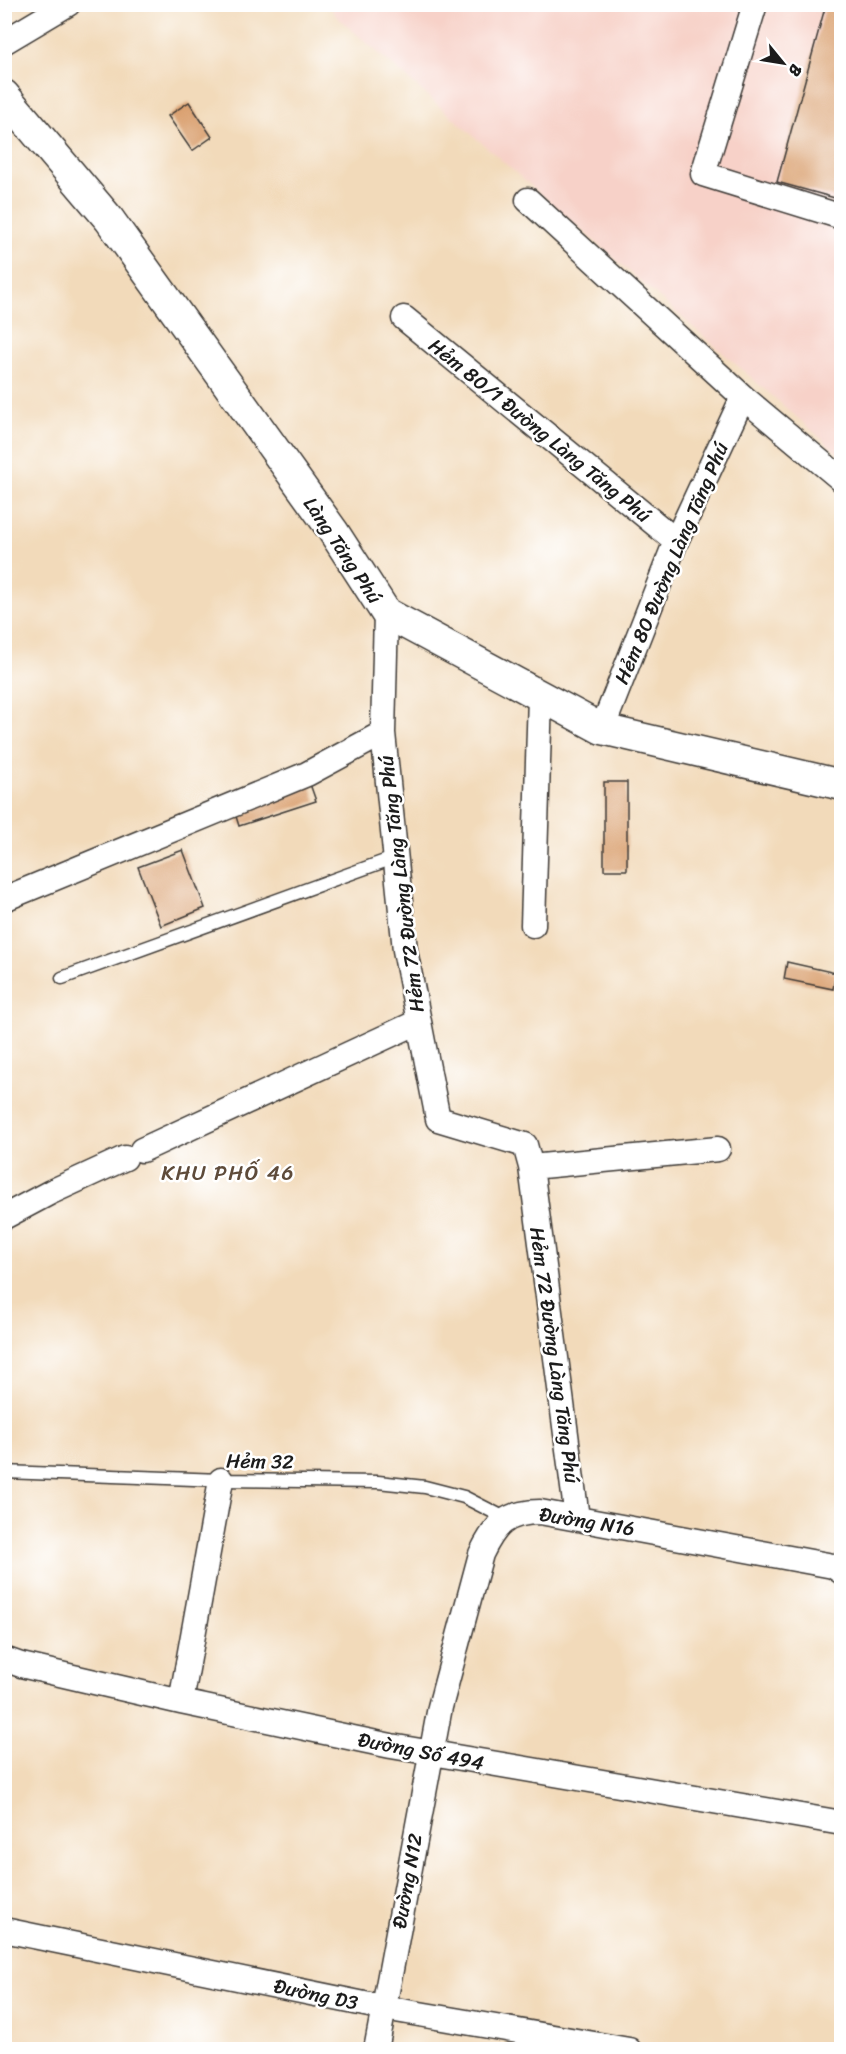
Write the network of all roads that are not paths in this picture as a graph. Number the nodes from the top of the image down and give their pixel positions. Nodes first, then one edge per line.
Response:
1 (68, 4) edge
2 (755, 4) edge
3 (4, 42) edge
4 (4, 95) edge
5 (528, 200) dead end
6 (842, 217) edge
7 (404, 318) dead end
8 (743, 397) junction
9 (842, 480) edge
10 (675, 541) junction
11 (386, 613) junction
12 (540, 696) junction
13 (602, 729) junction
14 (383, 733) junction
15 (842, 785) edge
16 (396, 857) junction
17 (4, 899) edge
18 (533, 925) dead end
19 (62, 978) dead end
20 (418, 1022) junction
21 (718, 1149) dead end
22 (531, 1167) junction
23 (4, 1217) edge
24 (4, 1472) edge
25 (221, 1480) junction
26 (577, 1518) junction
27 (507, 1519) junction
28 (842, 1572) edge
29 (4, 1659) edge
30 (182, 1702) junction
31 (431, 1753) junction
32 (842, 1823) edge
33 (4, 1930) edge
34 (384, 2008) junction
35 (376, 2049) edge
36 (629, 2049) edge

1 - 3 street
2 - 6 street
4 - 11 street, Làng Tăng Phú
5 - 8 street
7 - 10 street, Hẻm 80/1 Đường Làng Tăng Phú
8 - 9 street
8 - 10 street, Hẻm 80 Đường Làng Tăng Phú
10 - 13 street, Hẻm 80 Đường Làng Tăng Phú
11 - 12 street, Làng Tăng Phú
11 - 14 street, Hẻm 72 Đường Làng Tăng Phú
12 - 13 street, Làng Tăng Phú
12 - 18 street
13 - 15 street, Làng Tăng Phú
14 - 16 street, Hẻm 72 Đường Làng Tăng Phú
14 - 17 street
16 - 19 lane
16 - 20 street, Hẻm 72 Đường Làng Tăng Phú
20 - 22 street, Hẻm 72 Đường Làng Tăng Phú
20 - 23 street
21 - 22 street
22 - 26 street, Hẻm 72 Đường Làng Tăng Phú
24 - 25 lane, Hẻm 32
25 - 27 lane, Hẻm 32
25 - 30 street
26 - 27 street, Đường N16
26 - 28 street, Đường N16
27 - 31 street
29 - 30 street, Đường Số 494
30 - 31 street, Đường Số 494
31 - 32 street, Đường Số 494
31 - 34 street, Đường N12
33 - 34 street, Đường D3
34 - 35 street, Đường N12
34 - 36 street, Đường D3

